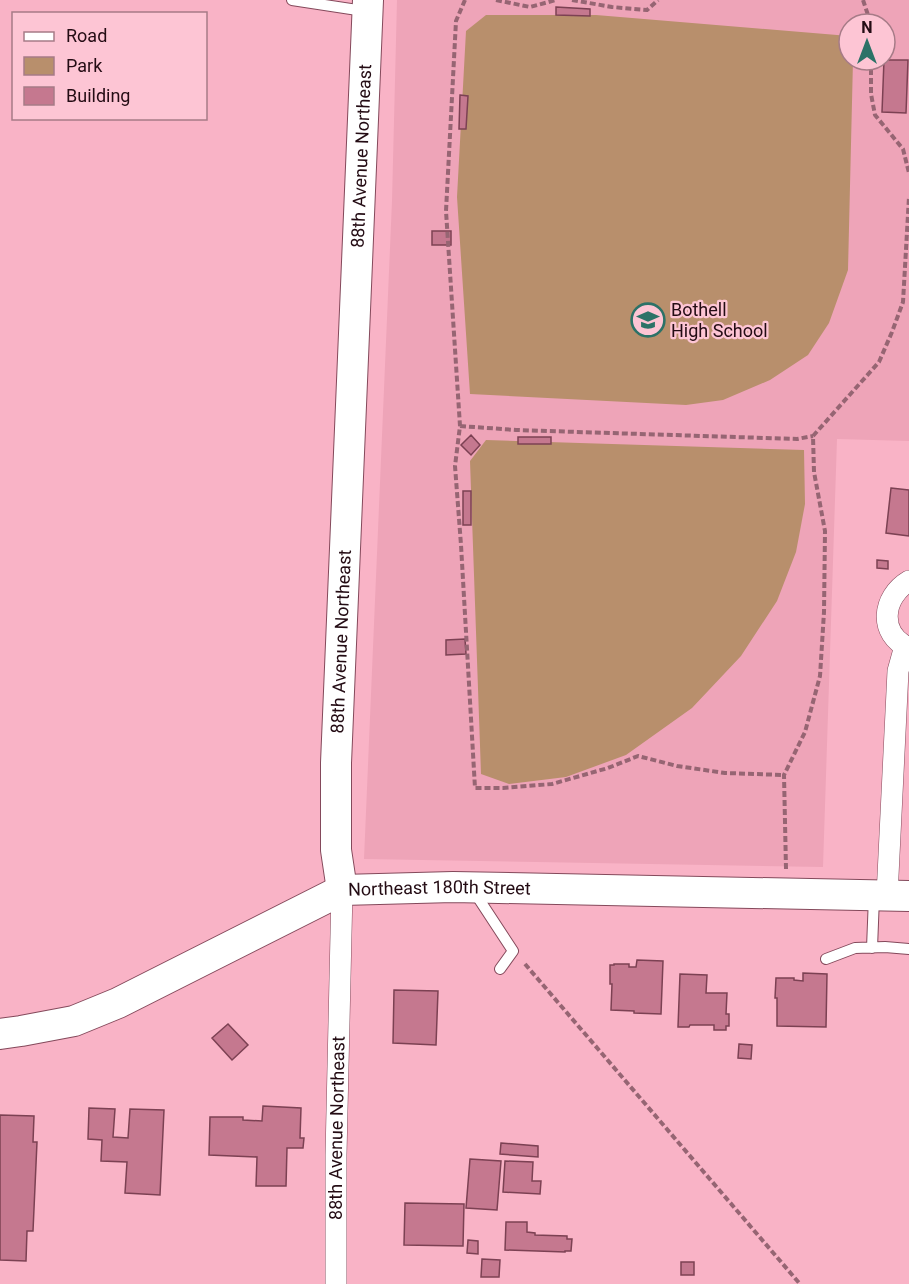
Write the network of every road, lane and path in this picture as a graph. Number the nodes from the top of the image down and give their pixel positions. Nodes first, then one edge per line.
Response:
1 (292, 0) edge
2 (465, 0) edge
3 (496, 0) edge
4 (556, 0) edge
5 (572, 0) edge
6 (658, 0) edge
7 (368, 6) edge
8 (872, 72) edge
9 (909, 173) edge
10 (909, 196) edge
11 (903, 302) junction
12 (909, 302) edge
13 (460, 426) junction
14 (813, 436) junction
15 (909, 580) edge
16 (907, 647) edge
17 (784, 775) junction
18 (471, 888) junction
19 (342, 890) junction
20 (787, 894) junction
21 (890, 896) edge
22 (872, 948) junction
23 (909, 949) edge
24 (513, 951) junction
25 (826, 959) dead end
26 (500, 969) dead end
27 (0, 1034) edge
28 (336, 1284) edge
29 (800, 1284) edge

1 - 7 lane
2 - 13 path
3 - 4 path
5 - 6 path
7 - 19 street, 88th Avenue Northeast
8 - 9 path
10 - 11 path
11 - 12 path
11 - 14 path
13 - 14 path
13 - 17 path
14 - 17 path
15 - 16 street
16 - 21 street
17 - 20 path
18 - 19 street, Northeast 180th Street
18 - 20 street, Northeast 180th Street
18 - 24 lane
19 - 27 street, Northeast 180th Street
19 - 28 street, 88th Avenue Northeast
20 - 21 street, Northeast 180th Street
21 - 22 lane
22 - 23 lane
22 - 25 lane
24 - 26 lane
24 - 29 path

